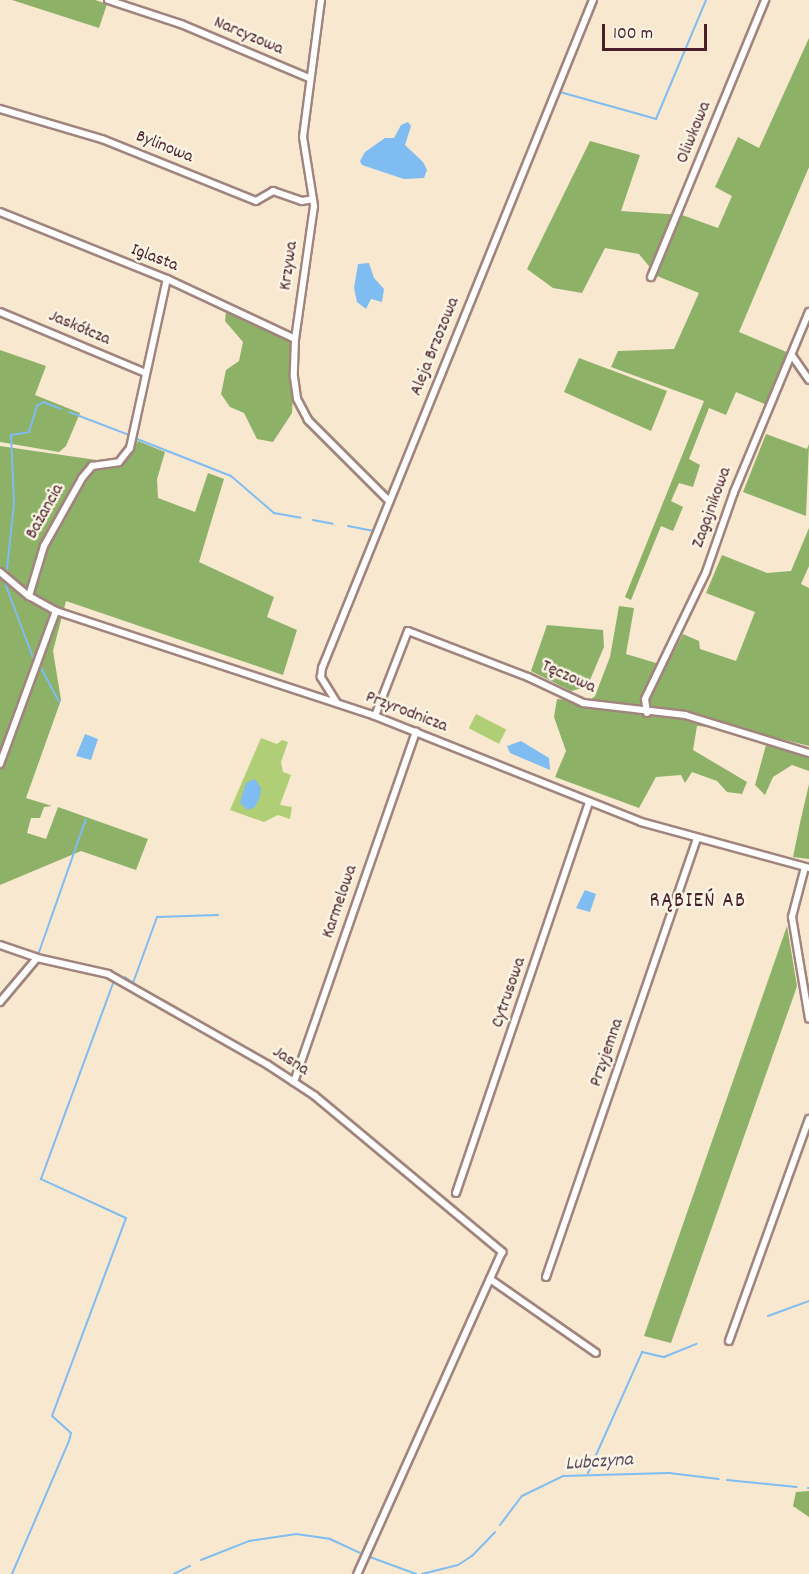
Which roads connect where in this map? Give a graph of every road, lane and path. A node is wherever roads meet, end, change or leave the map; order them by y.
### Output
1 (108, 0) edge
2 (321, 0) edge
3 (593, 0) edge
4 (765, 0) edge
5 (309, 78) junction
6 (0, 109) edge
7 (313, 199) junction
8 (0, 212) edge
9 (651, 278) dead end
10 (167, 279) junction
11 (0, 312) edge
12 (809, 312) edge
13 (295, 339) junction
14 (793, 357) junction
15 (146, 373) junction
16 (809, 380) edge
17 (389, 501) junction
18 (0, 572) edge
19 (29, 596) junction
20 (56, 610) junction
21 (337, 703) junction
22 (647, 713) junction
23 (375, 716) junction
24 (416, 732) junction
25 (809, 753) edge
26 (0, 764) edge
27 (589, 803) junction
28 (698, 839) junction
29 (807, 868) edge
30 (0, 945) edge
31 (37, 958) junction
32 (0, 1002) edge
33 (809, 1019) edge
34 (294, 1082) junction
35 (809, 1119) edge
36 (456, 1193) dead end
37 (546, 1277) dead end
38 (490, 1279) junction
39 (729, 1341) dead end
40 (596, 1353) dead end
41 (357, 1574) edge

1 - 5 street, Narcyzowa
2 - 5 street, Krzywa
3 - 17 street, Aleja Brzozowa
4 - 9 street, Oliwkowa
5 - 7 street, Krzywa
6 - 7 street, Bylinowa
7 - 13 street, Krzywa
8 - 10 street, Iglasta
10 - 13 street, Iglasta
10 - 15 street
11 - 15 street, Jaskółcza
12 - 14 street, Zagajnikowa
13 - 17 street, Krzywa
14 - 16 street
14 - 22 street, Zagajnikowa
15 - 19 street, Bażancia
17 - 21 street, Aleja Brzozowa
18 - 19 street, Przyrodnicza
19 - 20 street, Przyrodnicza
20 - 21 street, Przyrodnicza
20 - 26 street
21 - 23 street, Przyrodnicza
22 - 23 street, Tęczowa
22 - 25 street, Tęczowa
23 - 24 street, Przyrodnicza
24 - 27 street, Przyrodnicza
24 - 34 street, Karmelowa
27 - 28 street, Przyrodnicza
27 - 36 street, Cytrusowa
28 - 29 street, Przyrodnicza
28 - 37 street, Przyjemna
29 - 33 street
30 - 31 street, Jasna
31 - 32 street
31 - 34 street, Jasna
34 - 38 street, Jasna
35 - 39 street
38 - 40 street
38 - 41 street, Jasna

